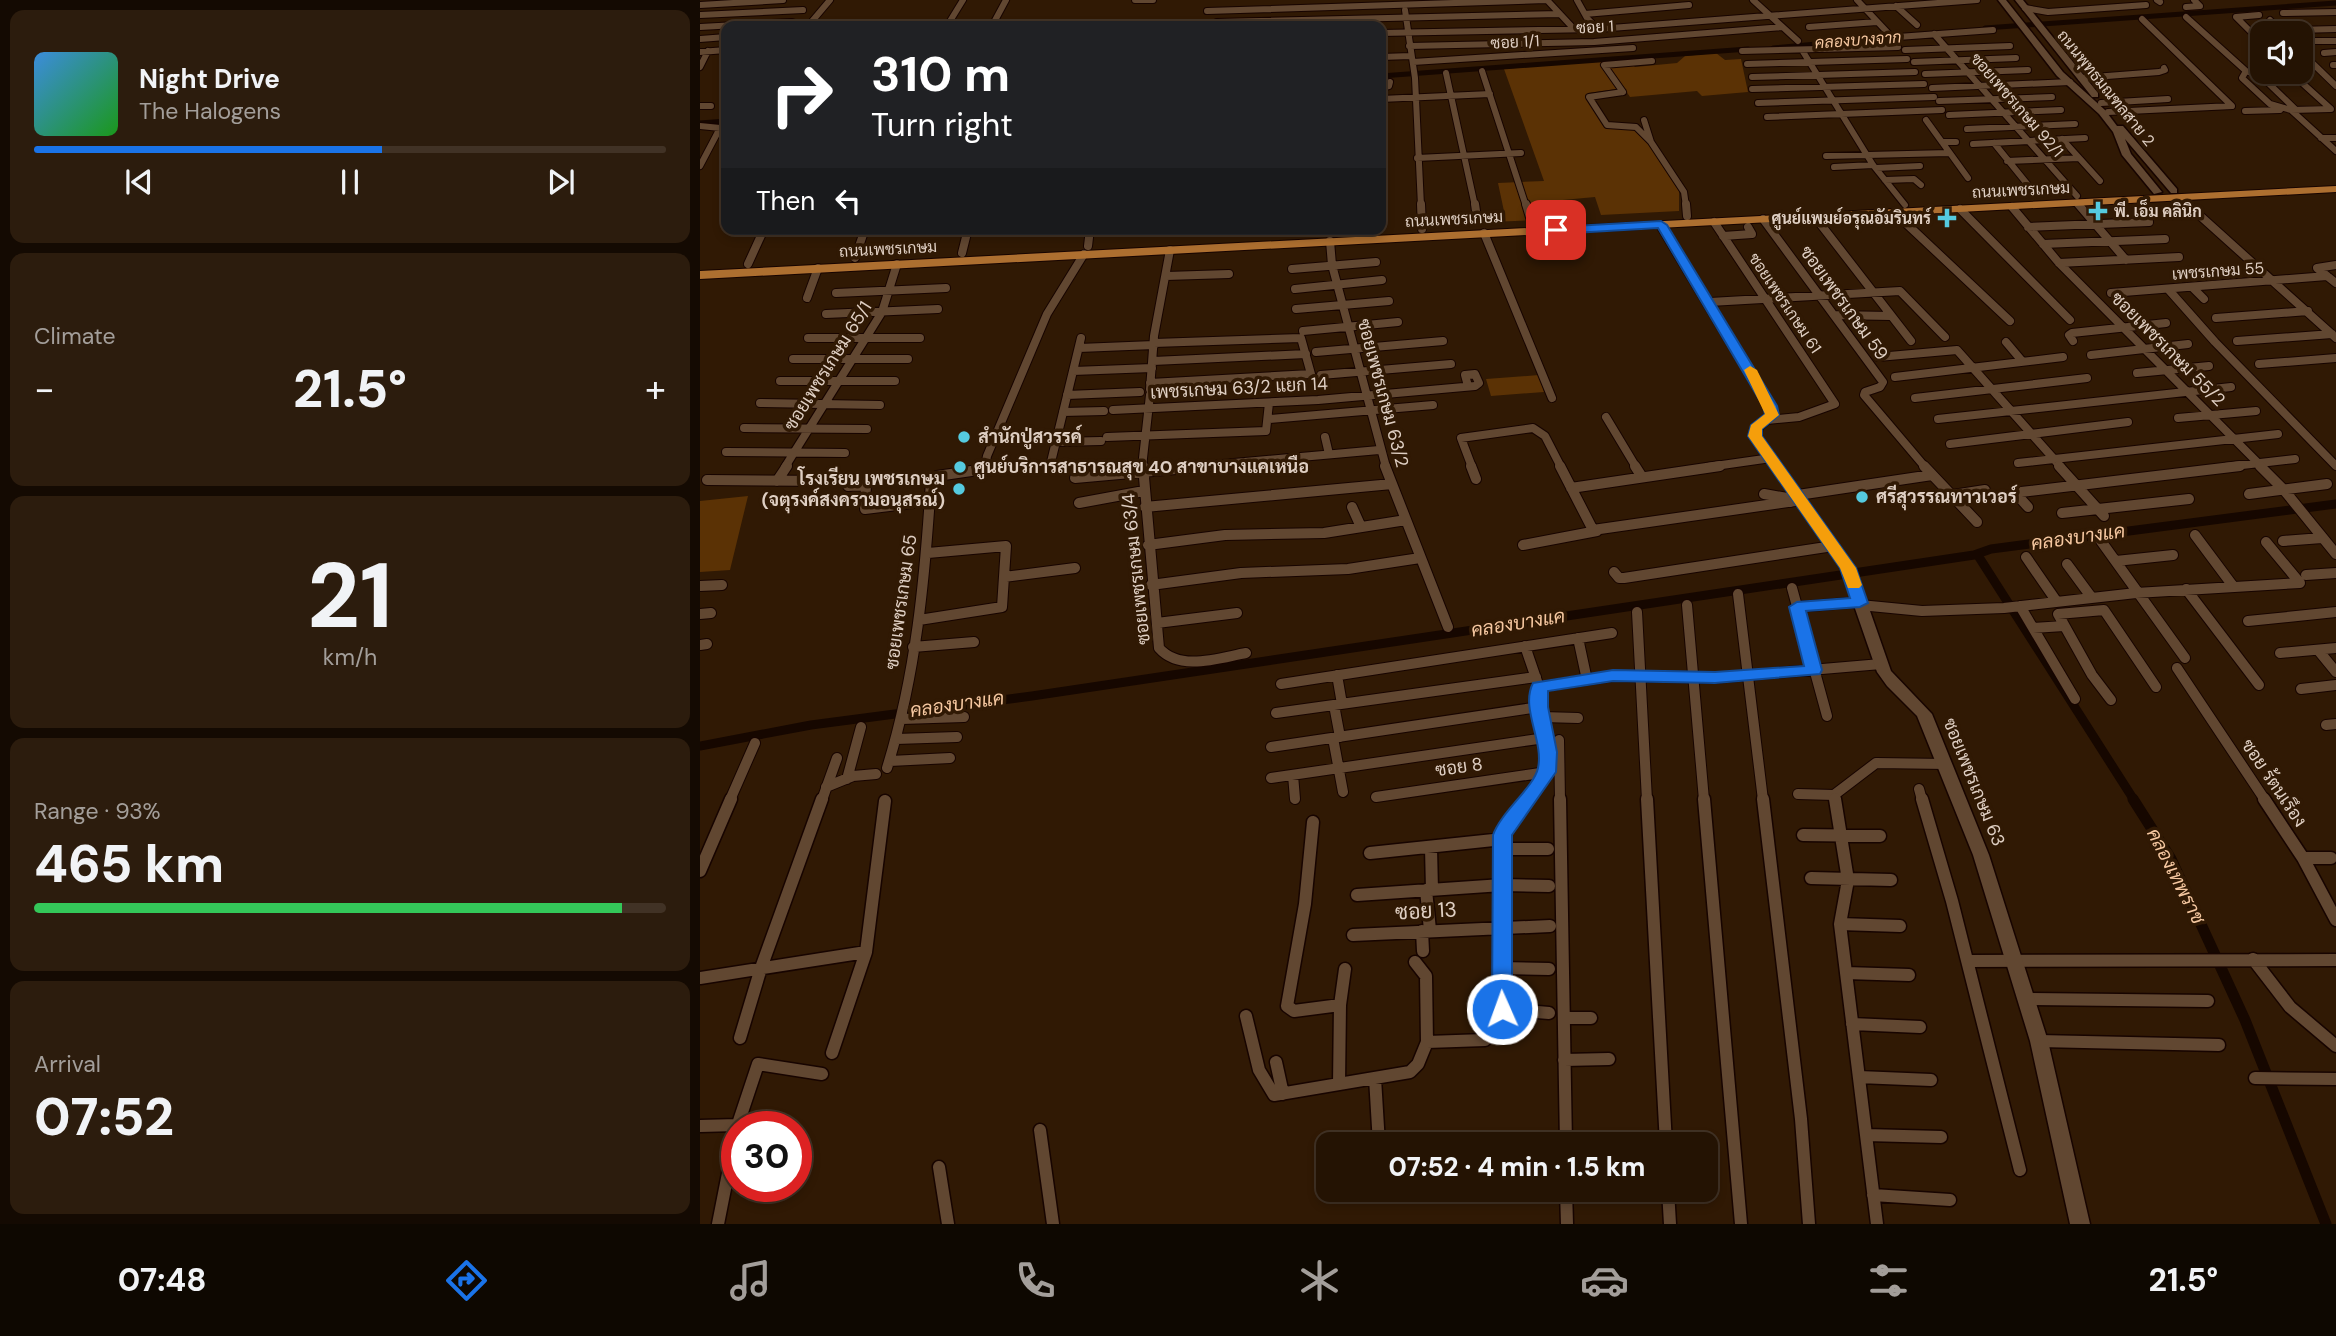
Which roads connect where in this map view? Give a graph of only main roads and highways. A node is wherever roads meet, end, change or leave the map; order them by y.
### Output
1 (2002, 0) edge
2 (2019, 0) edge
3 (2081, 79) junction
4 (2068, 81) junction
5 (2336, 182) edge
6 (2336, 190) edge
7 (2177, 194) junction
8 (2160, 195) junction
9 (2077, 200) junction
10 (1994, 204) junction
11 (1661, 225) junction
12 (1417, 232) junction
13 (1386, 234) edge
14 (1362, 235) edge
15 (1086, 250) junction
16 (873, 261) junction
17 (837, 263) junction
18 (700, 267) edge
19 (700, 275) edge
20 (2080, 1224) edge

1 - 4 main road, ถนนพุทธมณฑลสาย 2
2 - 3 main road, ถนนพุทธมณฑลสาย 2
3 - 4 main road
3 - 7 main road, ถนนพุทธมณฑลสาย 2
4 - 8 main road, ถนนพุทธมณฑลสาย 2
5 - 7 main road, ถนนเพชรเกษม
6 - 7 main road, ถนนเพชรเกษม
7 - 8 main road, ถนนเพชรเกษม
8 - 9 main road, ถนนเพชรเกษม
9 - 10 main road, ถนนเพชรเกษม
9 - 10 main road, ถนนเพชรเกษม
10 - 11 main road, ถนนเพชรเกษม
10 - 12 main road, ถนนเพชรเกษม
11 - 12 main road, ถนนเพชรเกษม
11 - 20 main road, ซอยเพชรเกษม 63
12 - 13 main road, ถนนเพชรเกษม
12 - 15 main road, ถนนเพชรเกษม
14 - 15 main road, ถนนเพชรเกษม
15 - 16 main road, ถนนเพชรเกษม
15 - 16 main road, ถนนเพชรเกษม
16 - 17 main road, ถนนเพชรเกษม
16 - 17 main road, ถนนเพชรเกษม
17 - 18 main road, ถนนเพชรเกษม
17 - 19 main road, ถนนเพชรเกษม

